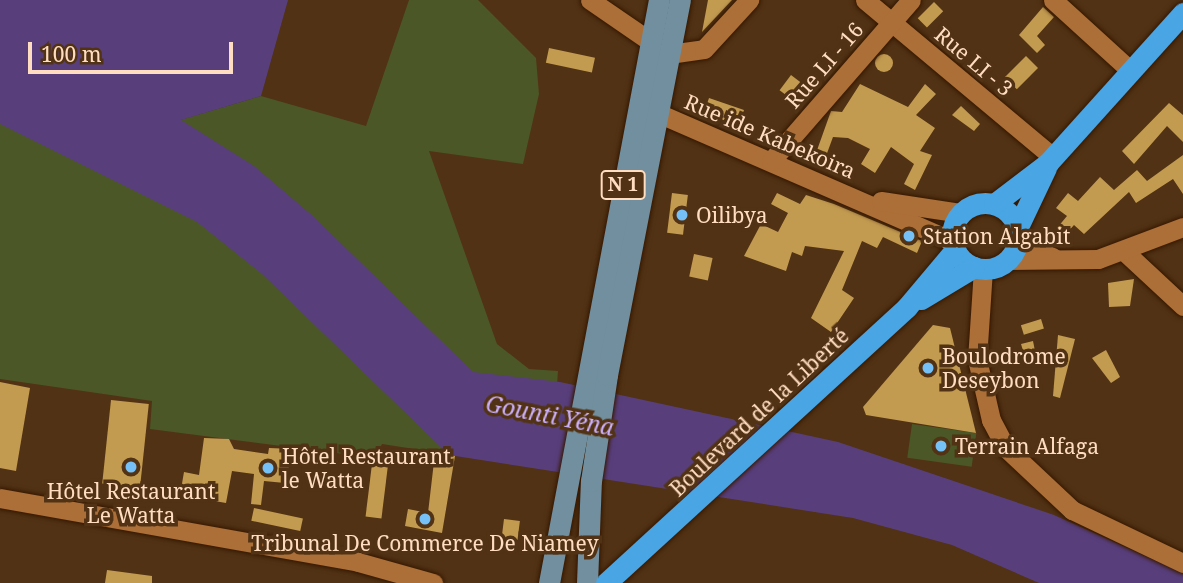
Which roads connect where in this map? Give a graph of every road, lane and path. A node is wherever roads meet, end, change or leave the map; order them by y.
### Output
1 (590, 0) edge
2 (659, 0) edge
3 (680, 0) edge
4 (749, 0) edge
5 (865, 0) edge
6 (912, 0) edge
7 (1053, 0) edge
8 (1183, 13) edge
9 (891, 23) junction
10 (651, 42) junction
11 (669, 54) junction
12 (1131, 71) junction
13 (660, 114) junction
14 (1051, 160) junction
15 (771, 161) junction
16 (863, 199) junction
17 (994, 204) junction
18 (960, 213) junction
19 (1183, 227) edge
20 (1014, 244) junction
21 (953, 246) junction
22 (1126, 253) junction
23 (979, 268) junction
24 (1183, 306) edge
25 (907, 307) junction
26 (597, 372) junction
27 (0, 498) edge
28 (644, 553) junction
29 (1183, 562) edge
30 (433, 583) edge
31 (549, 583) edge
32 (587, 583) edge
33 (606, 583) edge
34 (624, 583) edge

1 - 10 street
2 - 10 main road, N 1
3 - 11 main road
4 - 11 street
5 - 9 street, Rue LI - 3
6 - 9 street, Rue LI - 16
7 - 12 street
8 - 12 highway
9 - 14 street, Rue LI - 3
9 - 15 street, Rue LI - 16
10 - 26 main road, N 1
11 - 13 main road
12 - 14 highway
13 - 15 street, Rue ide Kabekoira
13 - 26 main road, N 1
14 - 17 highway
14 - 20 highway
15 - 16 street, Rue ide Kabekoira
16 - 18 street
16 - 21 street
17 - 18 highway
17 - 20 highway
18 - 21 highway
19 - 22 street
20 - 22 street
20 - 23 highway
21 - 23 highway
21 - 25 highway, Boulevard de la Liberté
22 - 24 street
23 - 25 highway, Boulevard de la Liberté
23 - 29 street
25 - 28 highway, Boulevard de la Liberté
26 - 31 main road
26 - 32 main road
27 - 30 street
28 - 33 highway, Boulevard de la Liberté
28 - 34 highway, Boulevard de la Liberté

